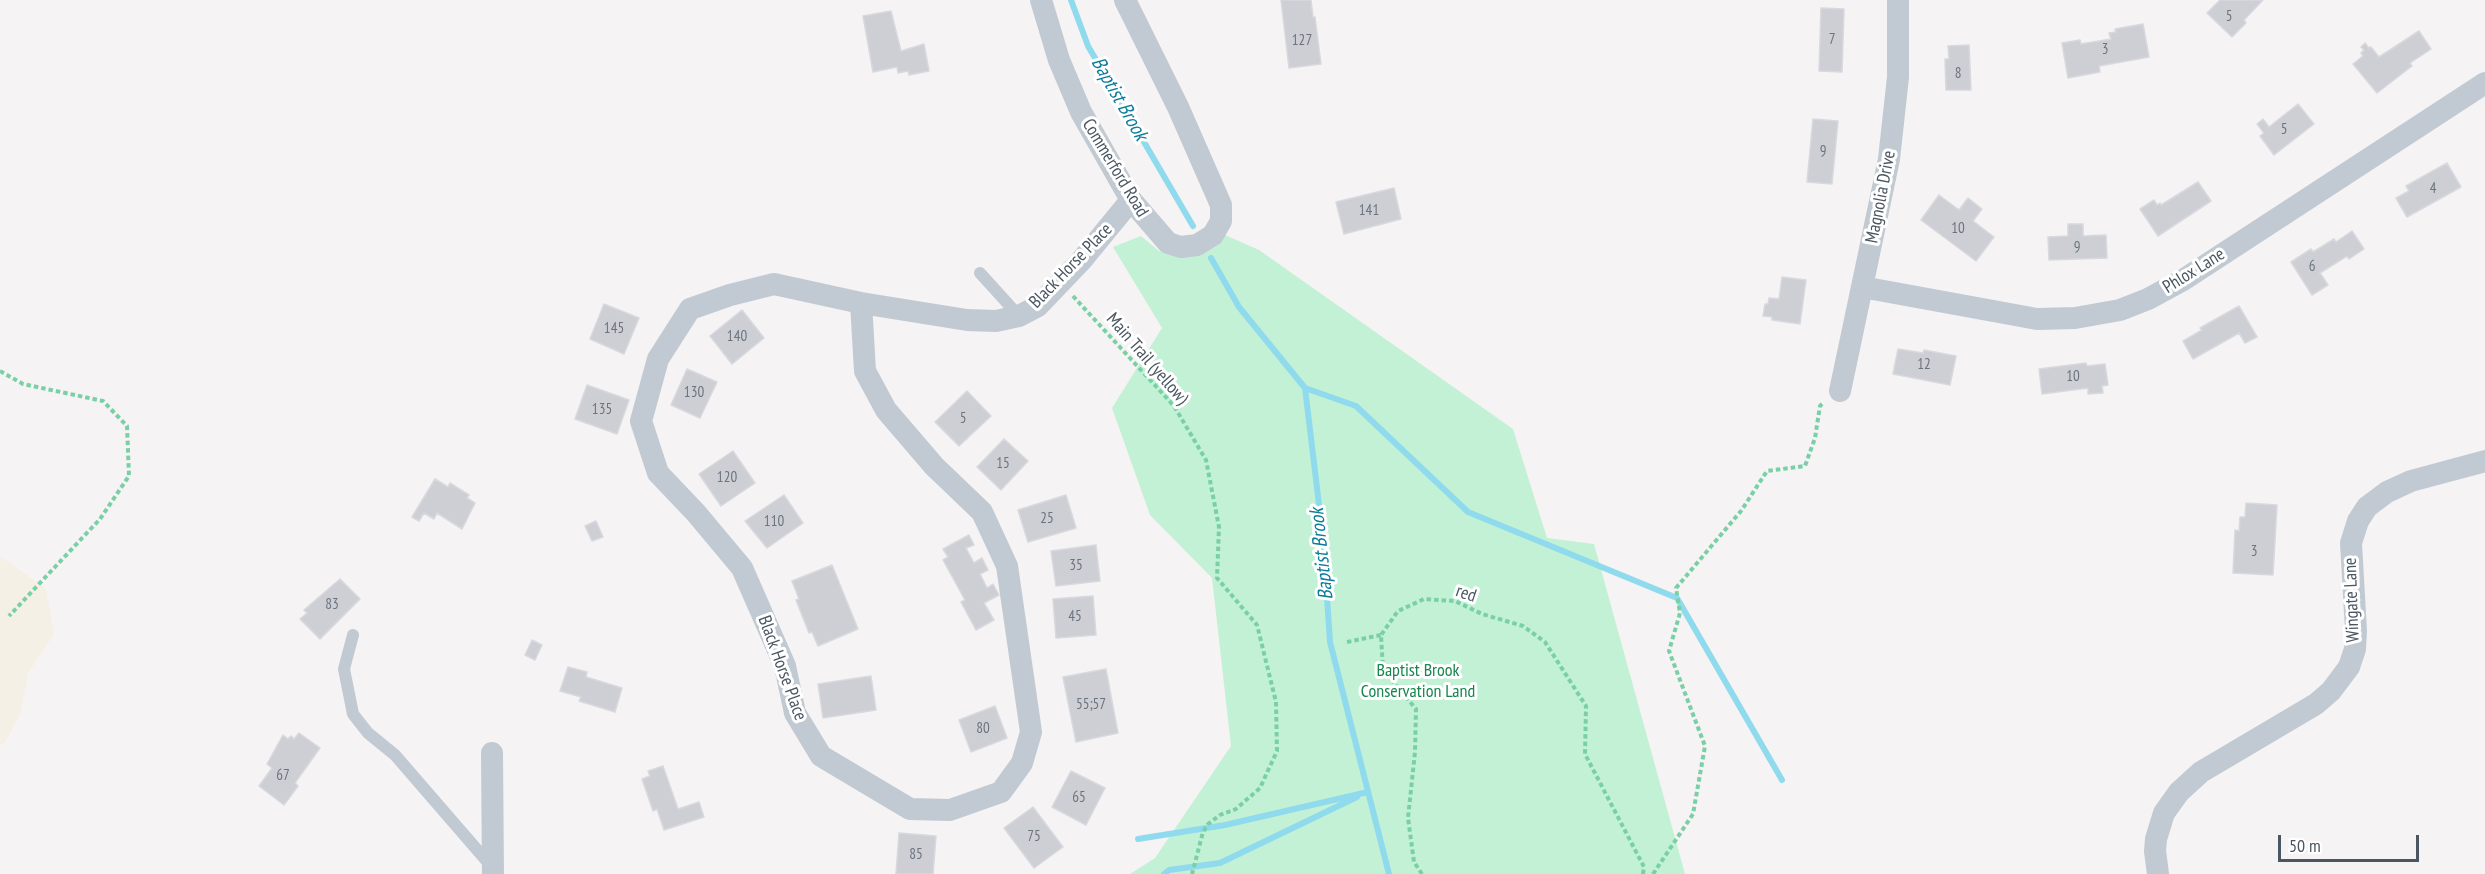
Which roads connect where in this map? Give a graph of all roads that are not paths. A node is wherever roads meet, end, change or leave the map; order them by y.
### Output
1 (1041, 0) edge
2 (1125, 0) edge
3 (1898, 0) edge
4 (2485, 83) edge
5 (1131, 200) junction
6 (980, 273) dead end
7 (1862, 287) junction
8 (861, 303) junction
9 (1019, 316) junction
10 (1840, 391) road end
11 (2485, 461) edge
12 (353, 635) dead end
13 (492, 753) dead end
14 (493, 871) edge
15 (2158, 874) edge

1 - 5 street, Commerford Road
2 - 5 street, Commerford Road
3 - 7 street, Magnolia Drive
4 - 7 street, Phlox Lane
5 - 9 street, Black Horse Place
6 - 9 lane
7 - 10 street, Magnolia Drive
8 - 8 street, Black Horse Place
8 - 9 street, Black Horse Place
11 - 15 street, Wingate Lane
12 - 14 lane
13 - 14 street

